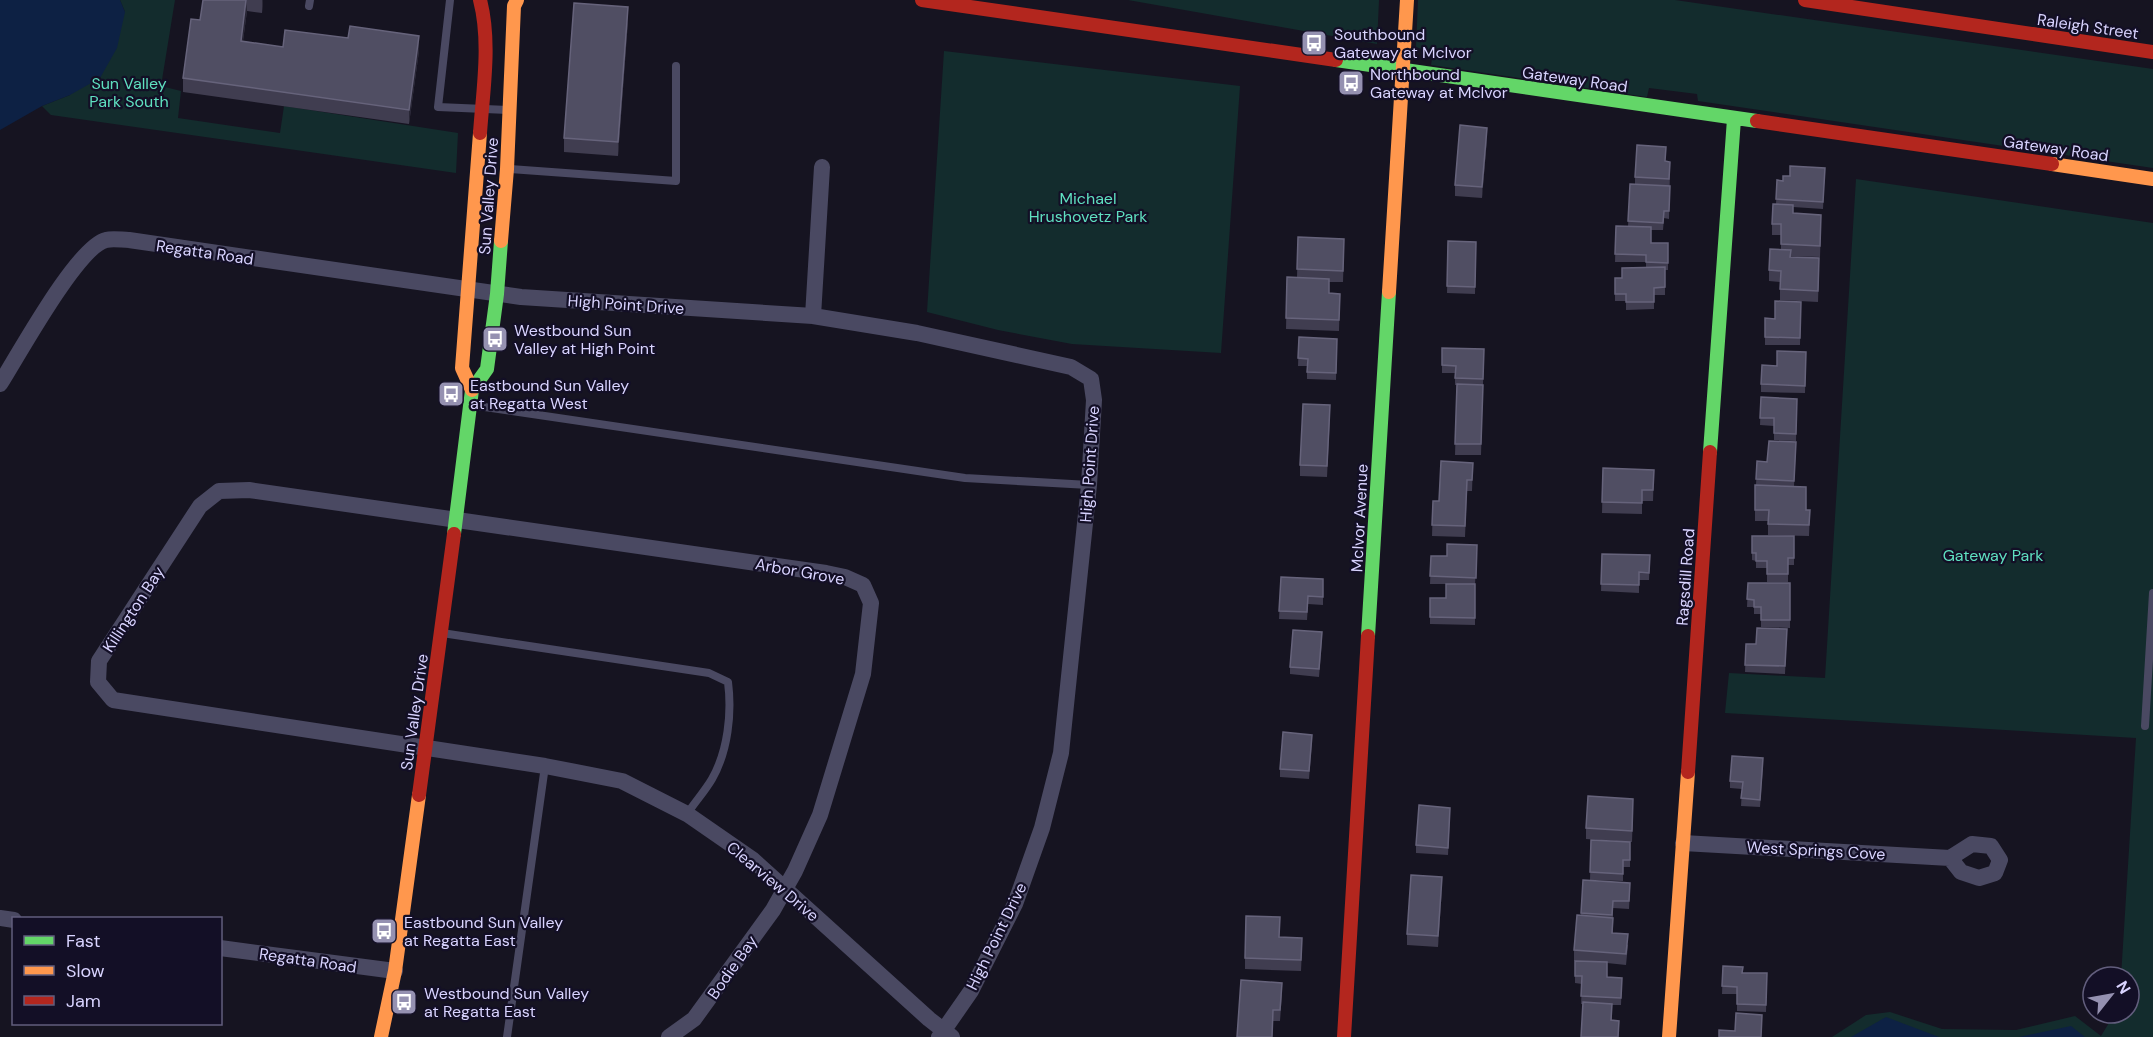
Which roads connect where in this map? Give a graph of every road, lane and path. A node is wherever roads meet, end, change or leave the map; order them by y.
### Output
1 (450, 0) edge
2 (480, 0) edge
3 (517, 0) edge
4 (922, 0) edge
5 (1407, 0) edge
6 (1805, 0) edge
7 (2153, 52) edge
8 (676, 66) dead end
9 (1403, 70) junction
10 (482, 109) junction
11 (510, 110) junction
12 (1734, 118) junction
13 (822, 167) dead end
14 (507, 169) junction
15 (2153, 179) edge
16 (483, 292) junction
17 (813, 316) junction
18 (0, 384) edge
19 (472, 390) junction
20 (470, 405) junction
21 (1089, 485) junction
22 (456, 519) junction
23 (2153, 593) edge
24 (442, 633) junction
25 (2145, 726) dead end
26 (425, 748) junction
27 (545, 766) junction
28 (687, 814) junction
29 (1683, 843) junction
30 (1950, 858) dead end
31 (785, 888) junction
32 (222, 948) edge
33 (395, 971) junction
34 (945, 1035) edge
35 (381, 1037) edge
36 (507, 1037) edge
37 (669, 1037) edge
38 (1344, 1037) edge
39 (1669, 1037) edge

1 - 10 lane
2 - 10 street, Sun Valley Drive
3 - 11 street, Sun Valley Drive
4 - 9 street, Gateway Road
5 - 9 street, McIvor Avenue
6 - 7 street, Raleigh Street
8 - 14 lane
9 - 12 street, Gateway Road
9 - 38 street, McIvor Avenue
10 - 11 lane
10 - 16 street, Sun Valley Drive
11 - 14 street, Sun Valley Drive
12 - 15 street, Gateway Road
12 - 29 street, Ragsdill Road
13 - 17 street
14 - 16 street, Sun Valley Drive
16 - 17 street, High Point Drive
16 - 18 street, Regatta Road
16 - 19 street, Sun Valley Drive
16 - 19 street, Sun Valley Drive
17 - 21 street, High Point Drive
19 - 20 street, Sun Valley Drive
20 - 21 lane
20 - 22 street, Sun Valley Drive
21 - 34 street, High Point Drive
22 - 24 street, Sun Valley Drive
22 - 26 street, Killington Bay
22 - 31 street, Arbor Grove
23 - 25 lane
24 - 26 street, Sun Valley Drive
24 - 28 lane
26 - 27 street, Clearview Drive
26 - 33 street, Sun Valley Drive
27 - 28 street, Clearview Drive
27 - 36 lane
28 - 31 street, Clearview Drive
29 - 30 street, West Springs Cove
29 - 39 street, Ragsdill Road
31 - 34 street, Clearview Drive
31 - 37 street, Bodie Bay
32 - 33 street, Regatta Road
33 - 35 street, Sun Valley Drive

